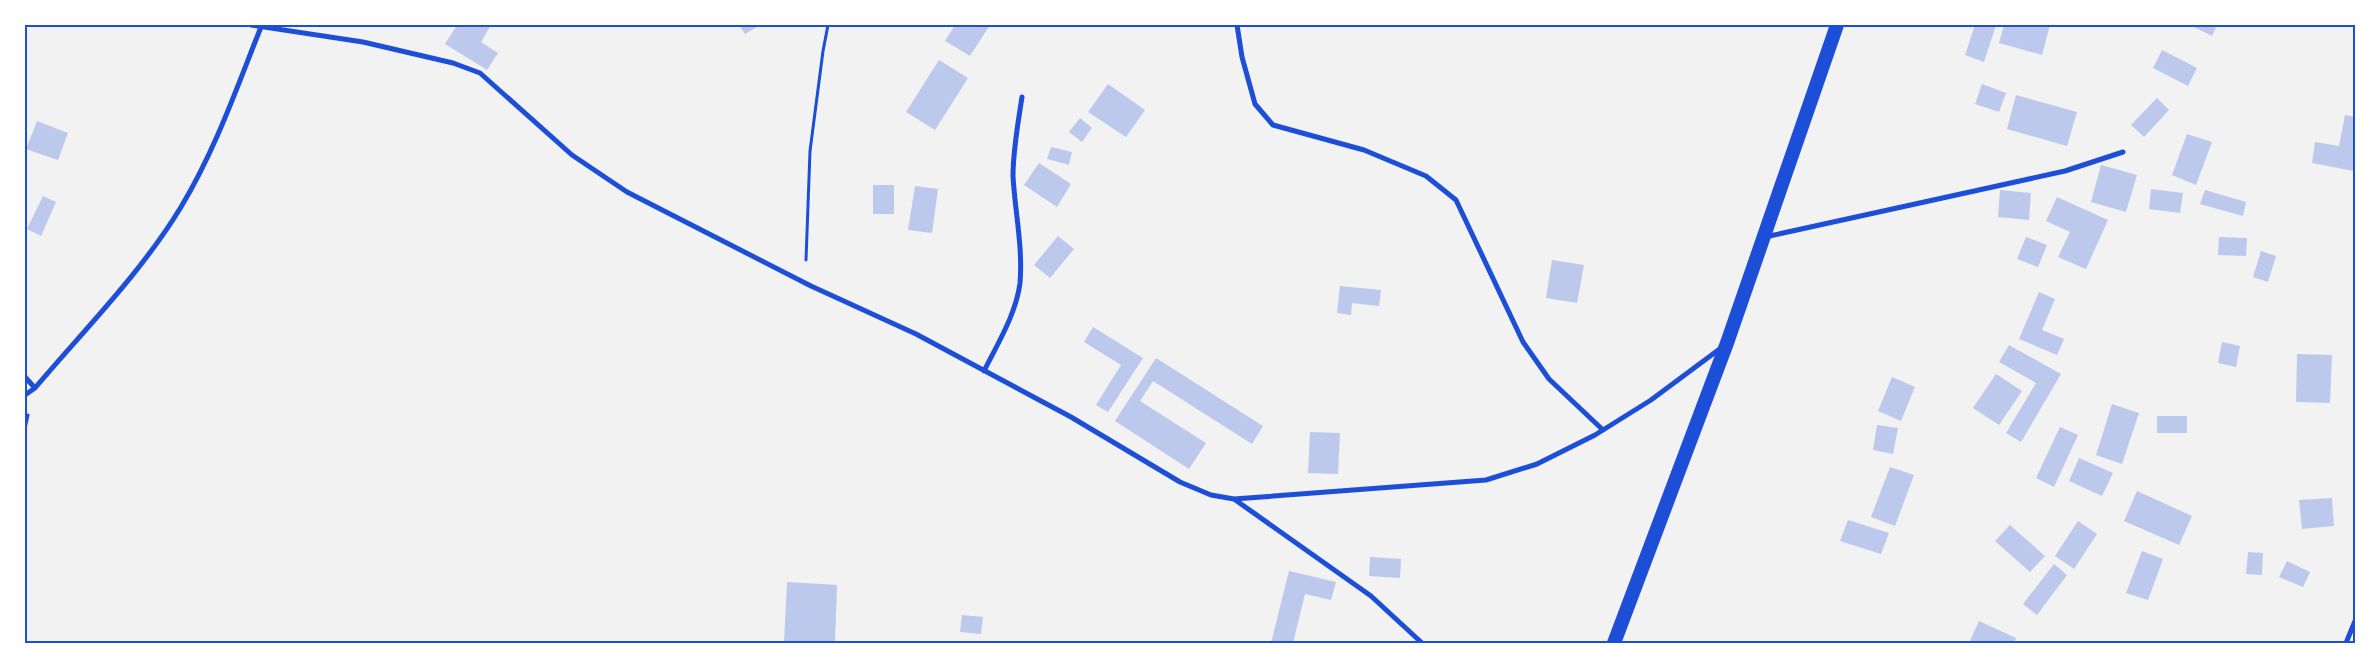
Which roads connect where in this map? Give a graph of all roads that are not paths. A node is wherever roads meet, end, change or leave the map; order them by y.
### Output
1 (251, 25) edge
2 (1238, 25) edge
3 (1837, 25) edge
4 (262, 26) junction
5 (1022, 97) dead end
6 (2123, 152) dead end
7 (1764, 237) junction
8 (1727, 343) junction
9 (984, 370) junction
10 (25, 377) edge
11 (35, 388) junction
12 (25, 395) edge
13 (1603, 430) junction
14 (1234, 499) junction
15 (2355, 621) edge
16 (1422, 643) edge
17 (1614, 643) edge
18 (2346, 643) edge

1 - 4 street
2 - 13 street
3 - 7 highway
4 - 9 street
4 - 11 street
5 - 9 street
6 - 7 street
7 - 8 highway
8 - 13 street
8 - 17 highway
9 - 14 street
10 - 11 street
11 - 12 street
13 - 14 street
14 - 16 street
15 - 18 street

